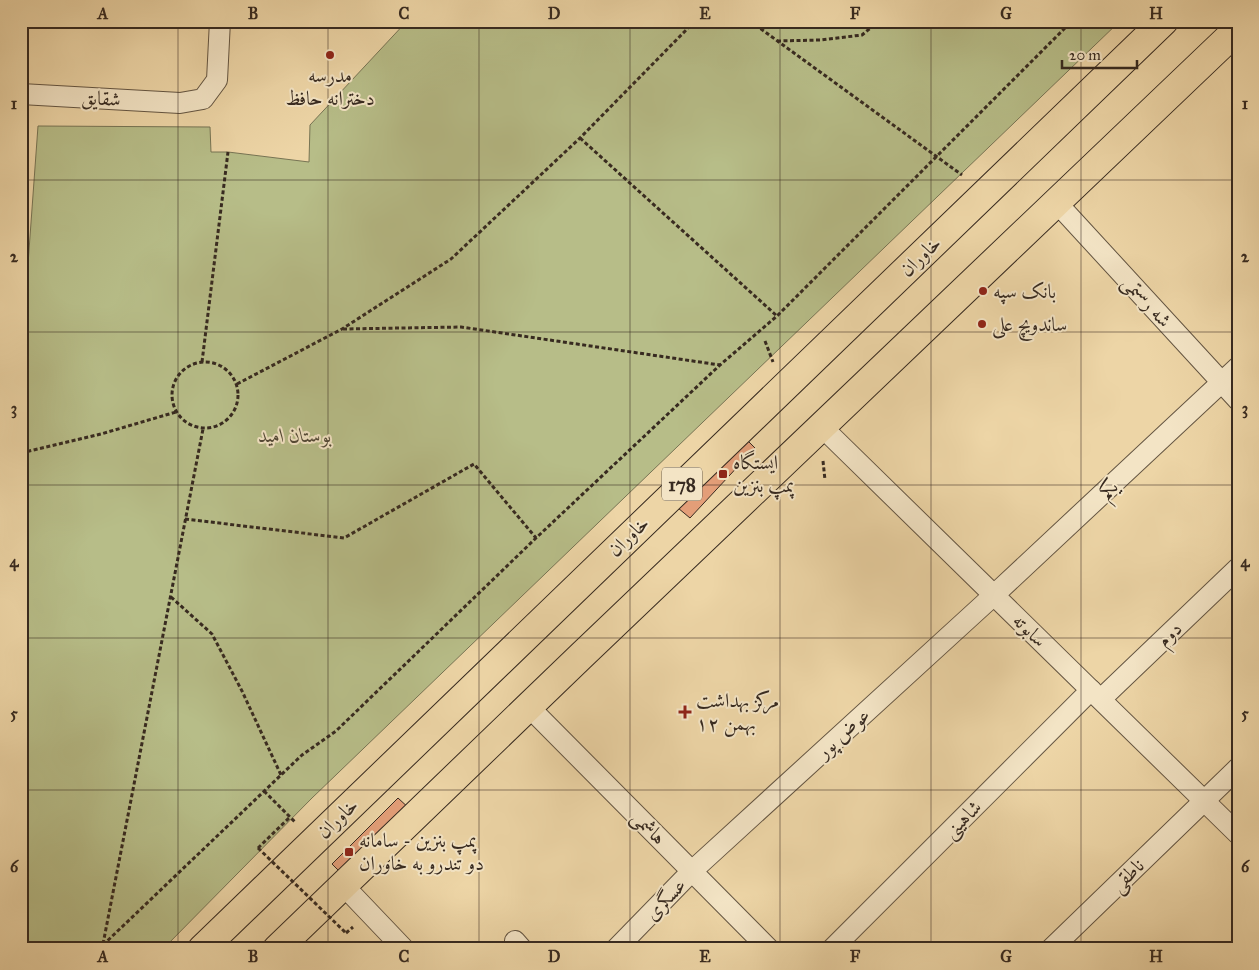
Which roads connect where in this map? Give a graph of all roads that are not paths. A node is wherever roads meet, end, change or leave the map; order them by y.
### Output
1 (220, 21) edge
2 (1164, 21) edge
3 (1238, 29) edge
4 (21, 94) edge
5 (1056, 202) junction
6 (1238, 367) edge
7 (1222, 382) junction
8 (1238, 400) edge
9 (821, 426) junction
10 (1238, 568) edge
11 (994, 595) junction
12 (1096, 695) junction
13 (528, 706) junction
14 (1238, 768) edge
15 (1204, 800) junction
16 (1238, 834) edge
17 (692, 870) junction
18 (343, 885) junction
19 (202, 949) edge
20 (277, 949) edge
21 (404, 949) edge
22 (616, 949) edge
23 (769, 949) edge
24 (832, 949) edge
25 (1051, 949) edge

1 - 4 street, شقایق
2 - 19 main road, خاوران / 178
3 - 5 main road, 178
5 - 7 street, شه رستمی
5 - 9 main road, 178
6 - 7 street, یکم
7 - 8 street, شه رستمی
7 - 11 street, یکم
9 - 11 street, سابوته
9 - 13 main road, 178
10 - 12 street, دوم
11 - 12 street, سابوته
11 - 17 street, عوض پور
12 - 15 street, سابوته
12 - 24 street, شاهینی
13 - 17 street, هاشمی
13 - 18 main road, 178
14 - 15 street, ناطقی
15 - 16 street, سابوته
15 - 25 street, ناطقی
17 - 22 street, عسگری
17 - 23 street, هاشمی
18 - 20 main road, 178
18 - 21 street

